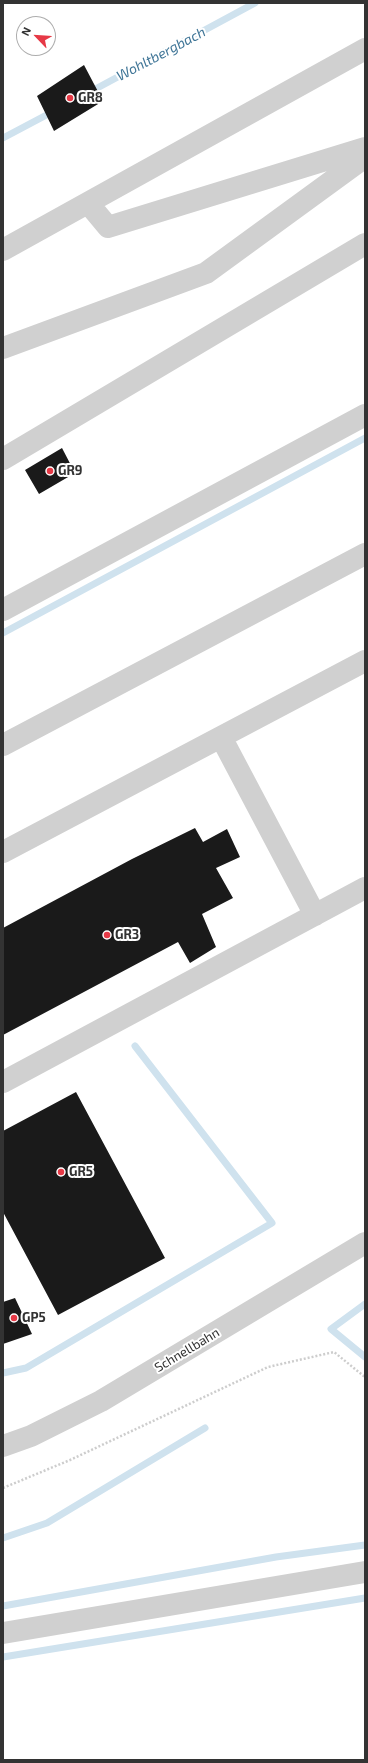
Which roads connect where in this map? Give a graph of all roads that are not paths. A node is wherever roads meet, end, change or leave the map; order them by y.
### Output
1 (365, 49) edge
2 (365, 148) edge
3 (365, 157) edge
4 (88, 203) junction
5 (365, 244) edge
6 (3, 250) edge
7 (3, 348) edge
8 (365, 415) edge
9 (3, 459) edge
10 (365, 554) edge
11 (3, 610) edge
12 (365, 661) edge
13 (221, 737) junction
14 (3, 745) edge
15 (3, 852) edge
16 (365, 888) edge
17 (315, 915) junction
18 (3, 1082) edge
19 (365, 1243) edge
20 (3, 1446) edge
21 (365, 1572) edge
22 (3, 1634) edge

1 - 4 street
2 - 4 street
3 - 7 street
4 - 6 street
5 - 9 street
8 - 11 street
10 - 14 street
12 - 13 street
13 - 15 street
13 - 17 street
16 - 17 street
17 - 18 street
19 - 20 street, Schnellbahn
21 - 22 street

